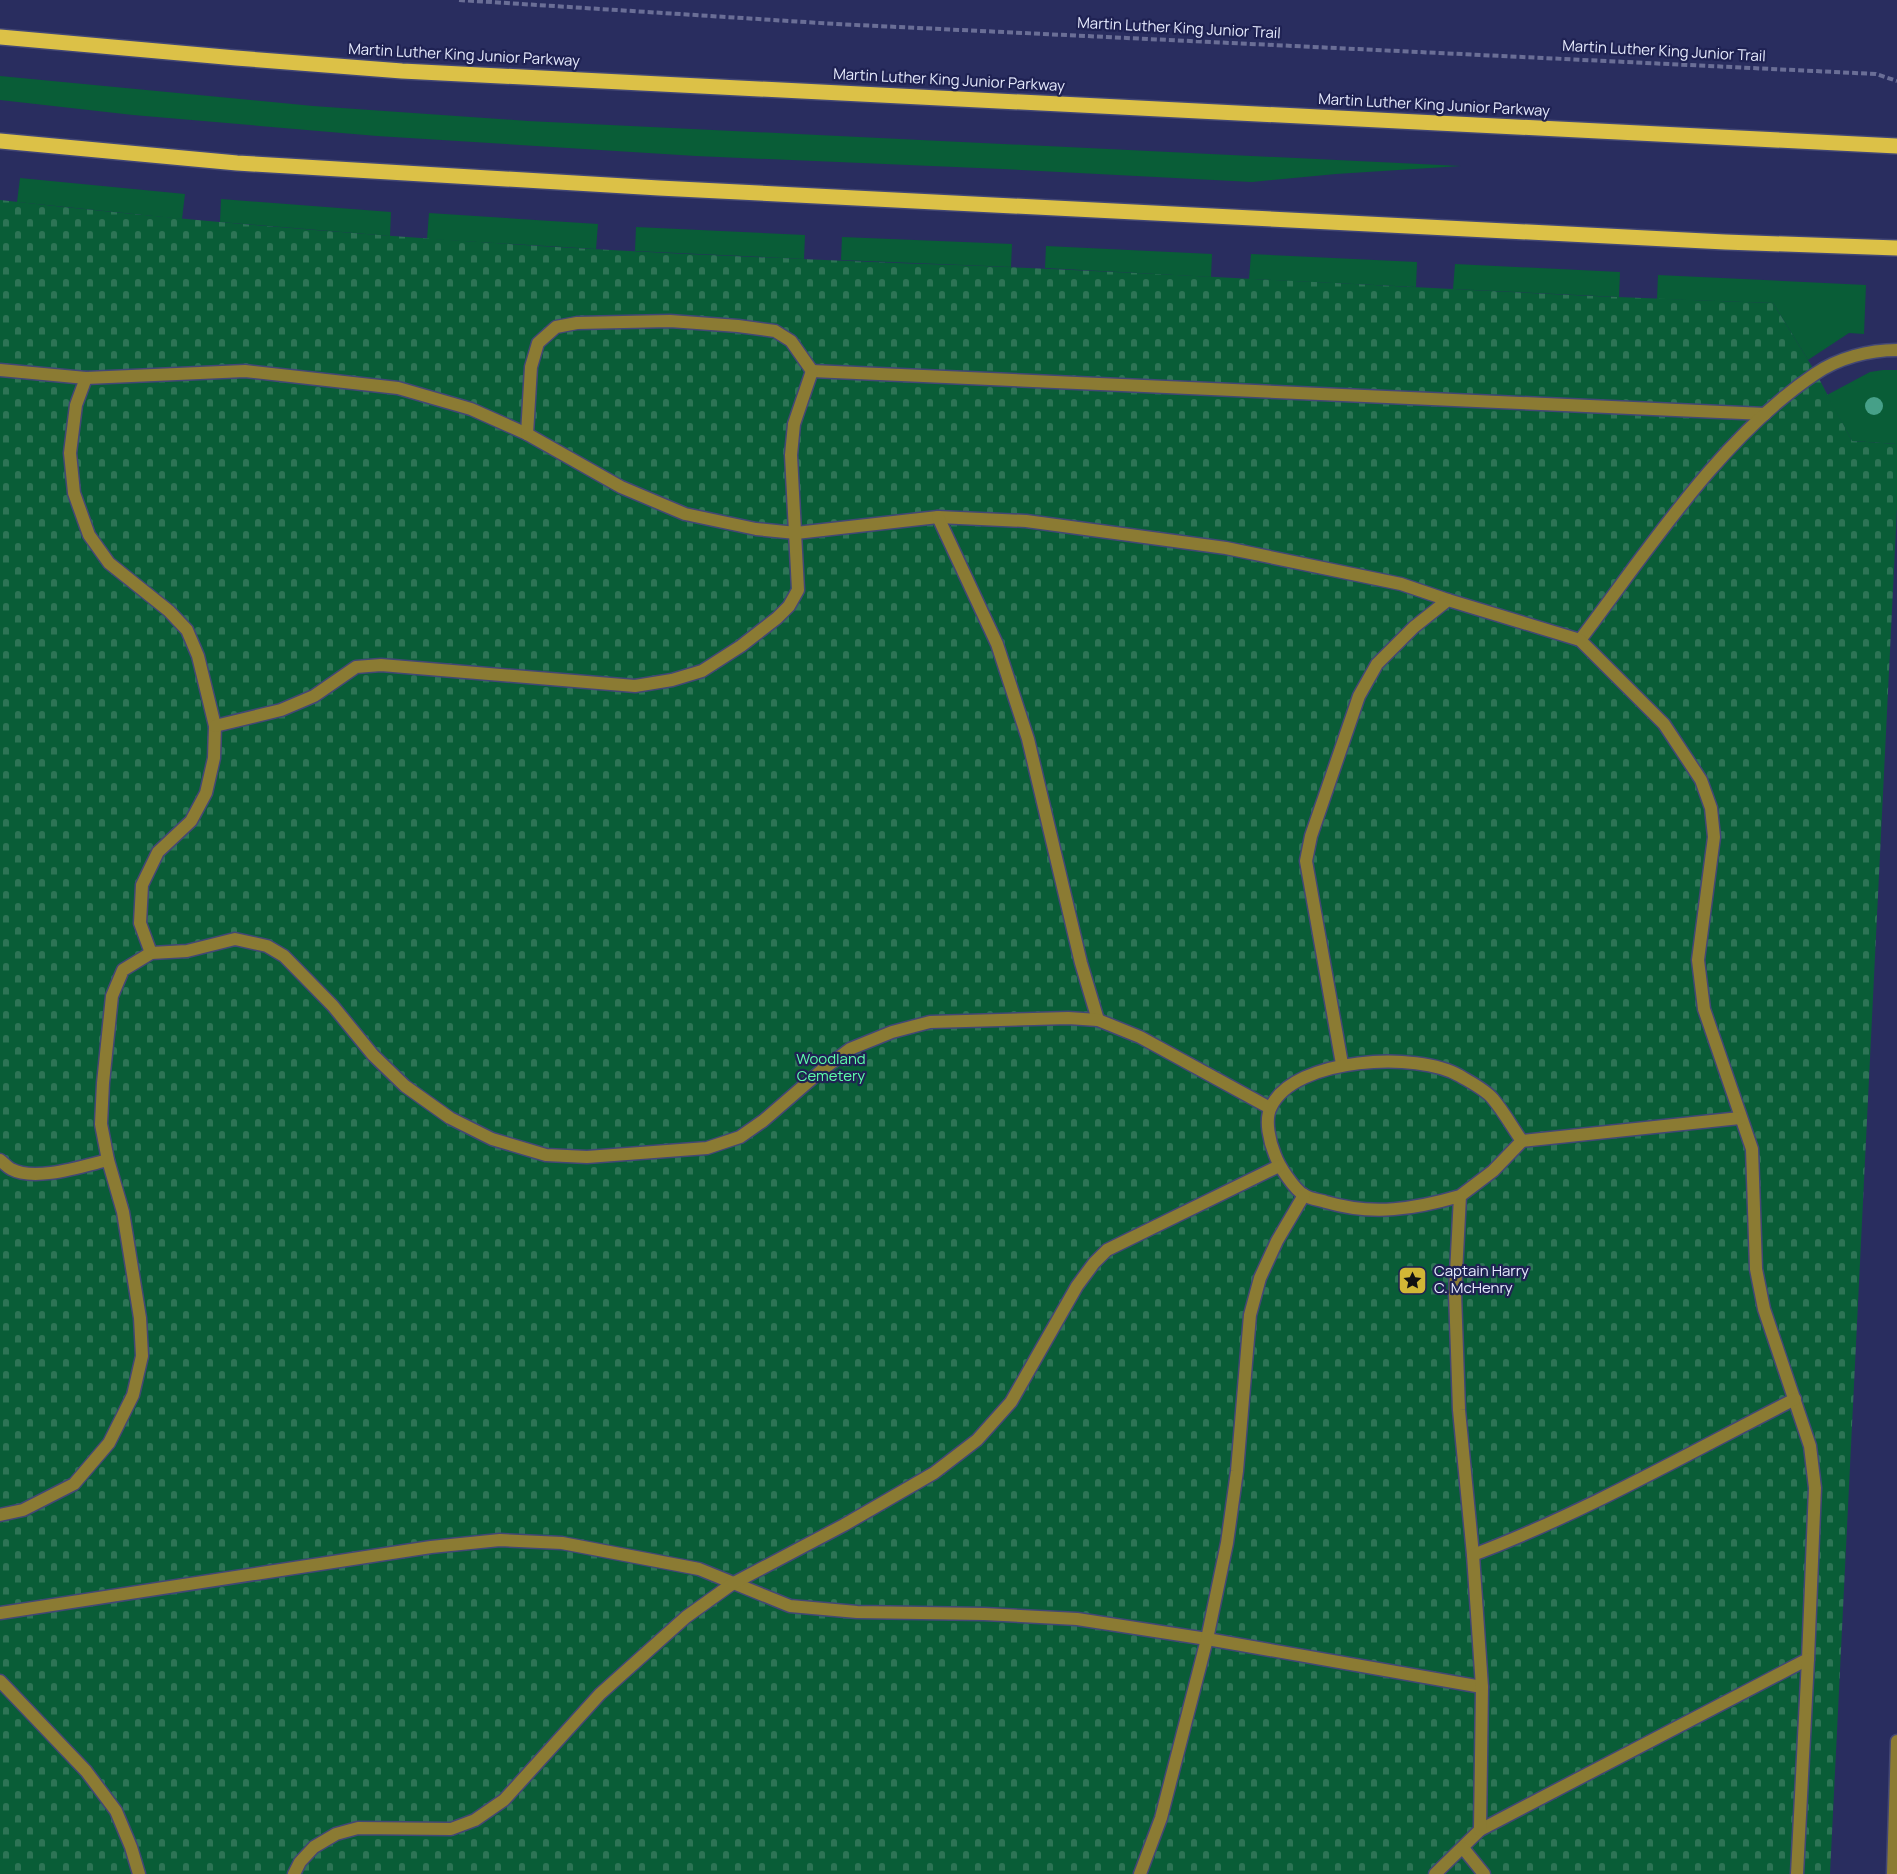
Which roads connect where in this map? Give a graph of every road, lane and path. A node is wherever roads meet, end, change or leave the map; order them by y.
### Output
1 (459, 0) edge
2 (0, 37) edge
3 (1897, 81) edge
4 (0, 141) edge
5 (1897, 146) edge
6 (1897, 248) edge
7 (1897, 350) edge
8 (0, 370) edge
9 (812, 371) junction
10 (86, 378) junction
11 (1765, 414) junction
12 (527, 434) junction
13 (938, 517) junction
14 (796, 534) junction
15 (1448, 600) junction
16 (1580, 640) junction
17 (215, 726) junction
18 (152, 952) junction
19 (1098, 1020) junction
20 (1342, 1064) junction
21 (1270, 1108) junction
22 (1740, 1118) junction
23 (1521, 1141) junction
24 (0, 1160) edge
25 (108, 1160) junction
26 (1279, 1166) junction
27 (1304, 1195) junction
28 (1460, 1196) junction
29 (1795, 1399) junction
30 (0, 1515) edge
31 (1473, 1555) junction
32 (732, 1584) junction
33 (0, 1613) edge
34 (1206, 1639) junction
35 (1808, 1659) junction
36 (0, 1681) edge
37 (1482, 1687) junction
38 (1897, 1741) edge
39 (1480, 1830) junction
40 (1463, 1848) junction
41 (139, 1874) edge
42 (294, 1874) edge
43 (1140, 1874) edge
44 (1435, 1874) edge
45 (1484, 1874) edge
46 (1797, 1874) edge
47 (1893, 1874) edge

1 - 3 path, Martin Luther King Junior Trail
2 - 5 main road, Martin Luther King Junior Parkway
4 - 6 main road
7 - 11 street
8 - 10 street
9 - 11 street
9 - 12 street
9 - 14 street
10 - 12 street
10 - 17 street
11 - 16 street
12 - 14 street
13 - 14 street
13 - 15 street
13 - 19 street
14 - 17 street
15 - 16 street
15 - 20 street
16 - 22 street
17 - 18 street
18 - 19 street
18 - 25 street
19 - 21 street
20 - 21 street
20 - 23 street
21 - 26 street
22 - 23 street
22 - 29 street
23 - 28 street
24 - 25 street
25 - 30 street
26 - 27 street
26 - 32 street
27 - 28 street
27 - 34 street
28 - 31 street
29 - 31 street
29 - 35 street
31 - 37 street
32 - 33 street
32 - 34 street
32 - 42 street
34 - 37 street
34 - 43 street
35 - 39 street
35 - 46 street
36 - 41 street
37 - 39 street
38 - 47 street
39 - 40 street
40 - 44 street
40 - 45 street

